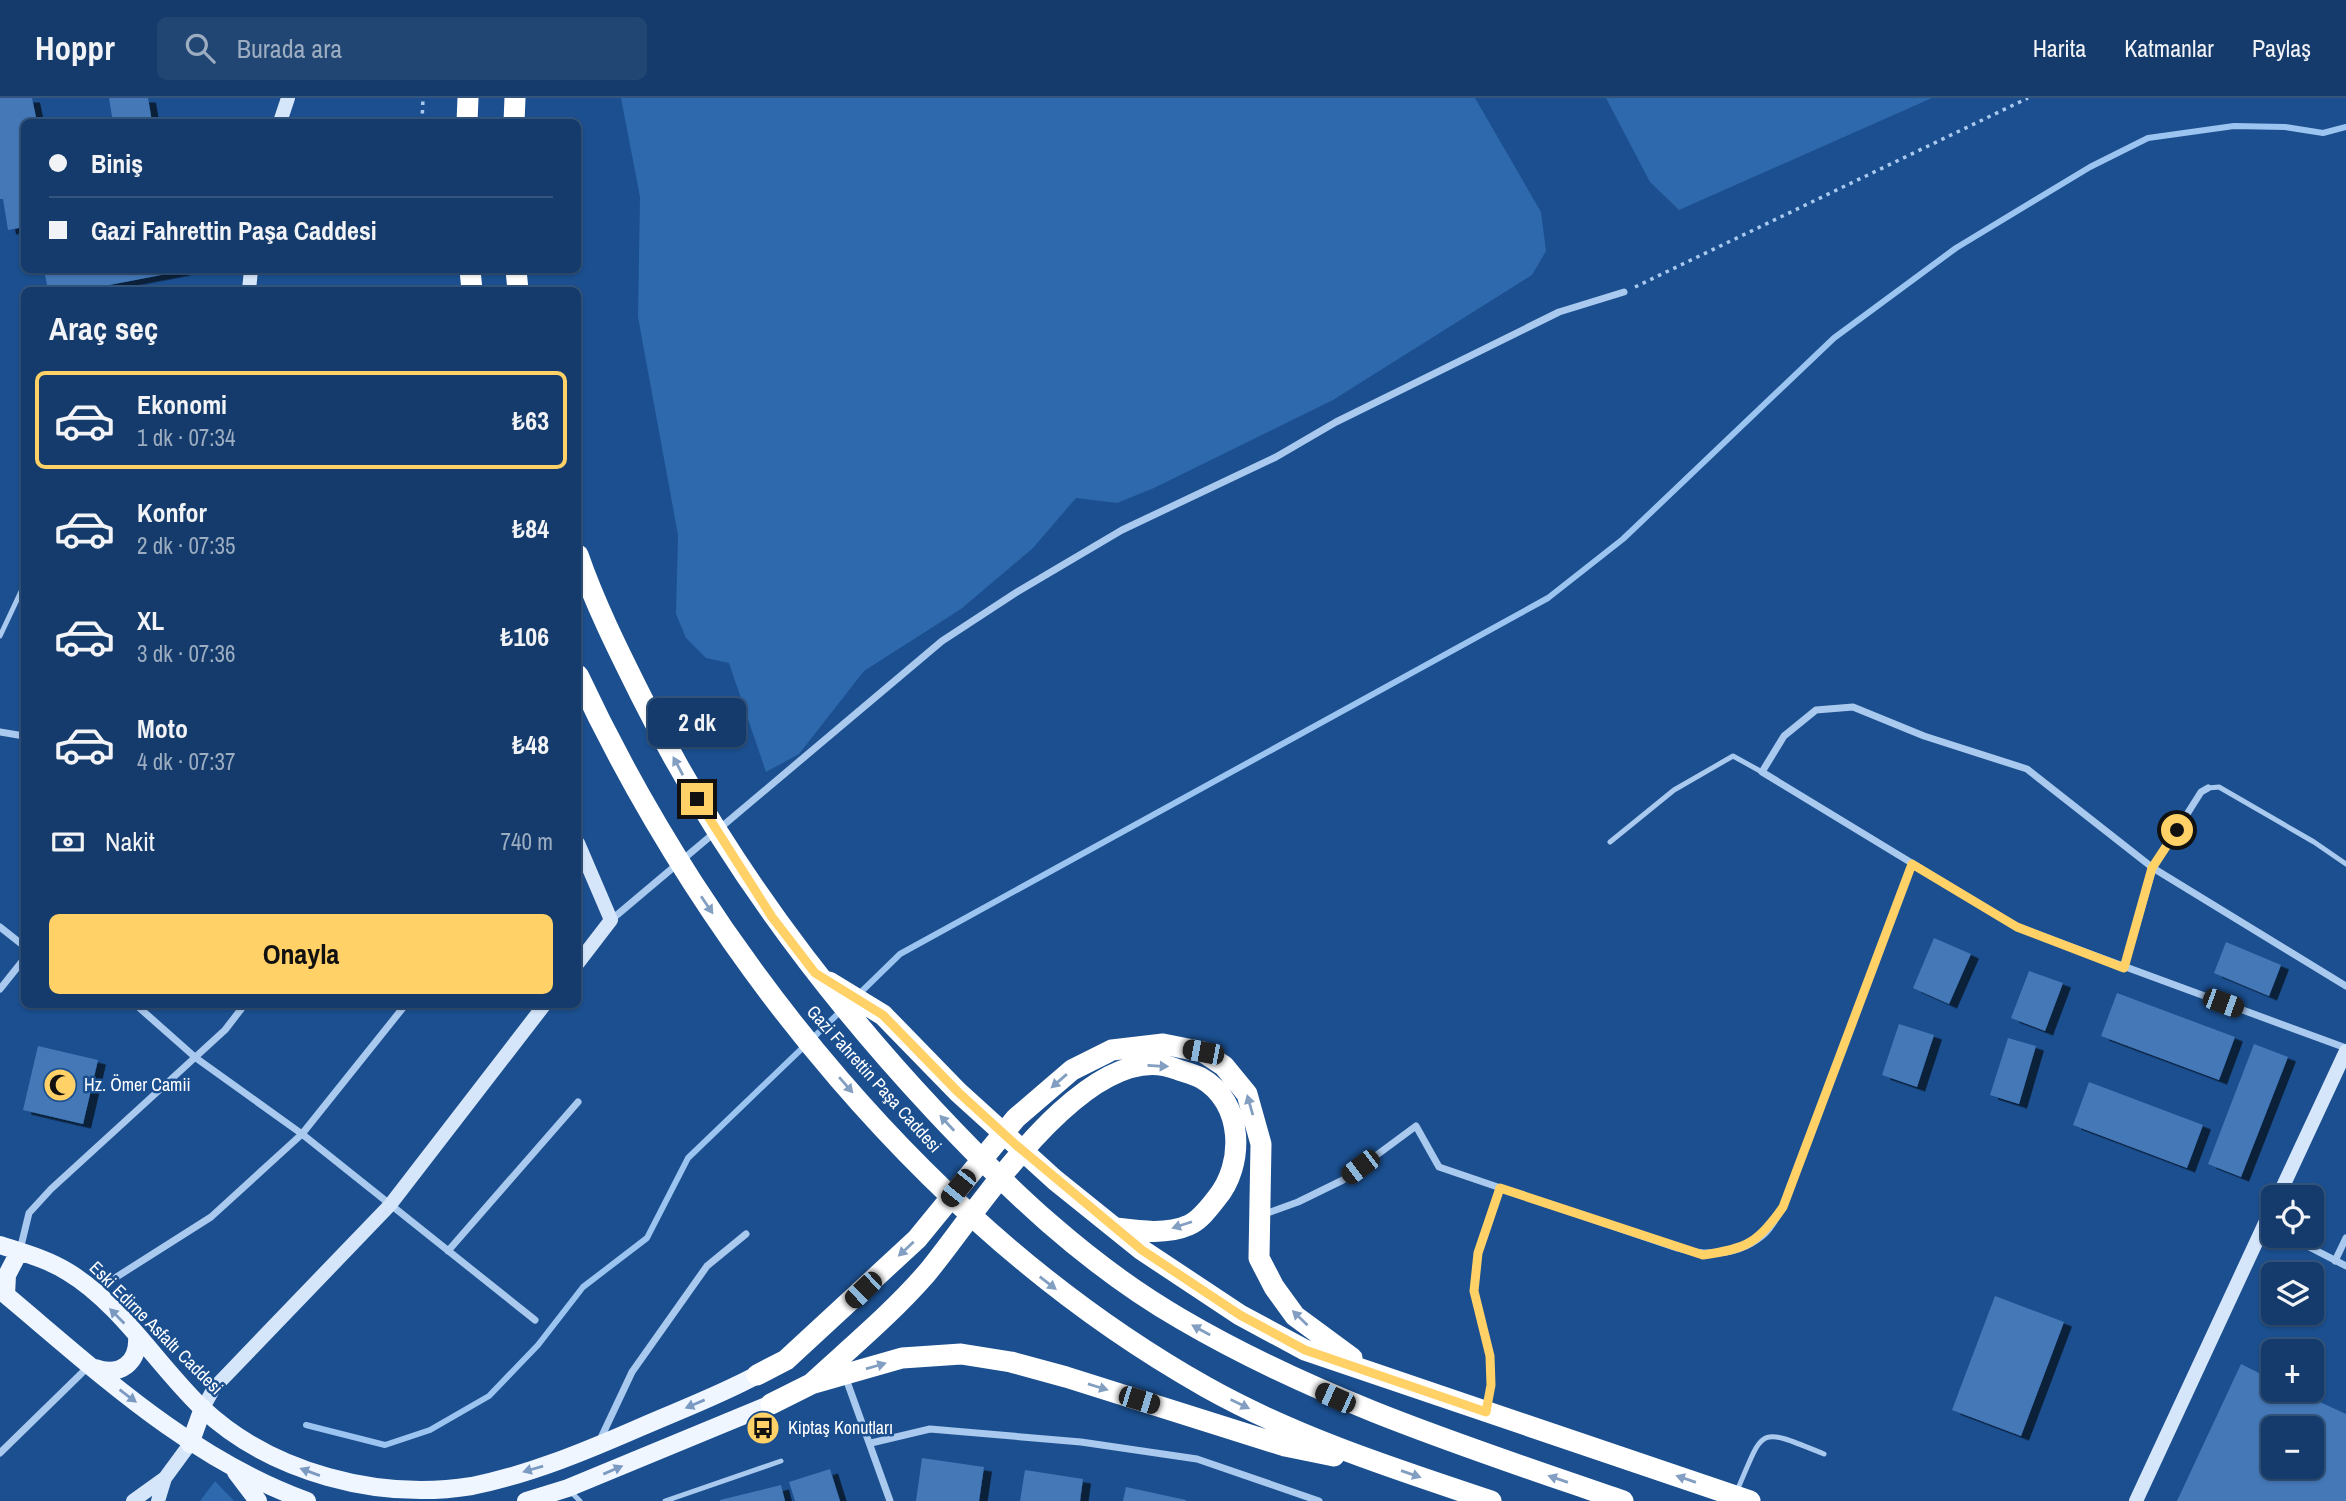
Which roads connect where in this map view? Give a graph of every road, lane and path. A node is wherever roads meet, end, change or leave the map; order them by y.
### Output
1 (288, 98) edge
2 (423, 98) edge
3 (515, 98) edge
4 (2028, 98) edge
5 (281, 119) edge
6 (422, 119) edge
7 (514, 119) edge
8 (1624, 292) joint
9 (581, 562) edge
10 (21, 591) edge
11 (0, 636) edge
12 (581, 681) edge
13 (0, 732) edge
14 (21, 736) edge
15 (1762, 772) junction
16 (2208, 788) joint
17 (1609, 842) dead end
18 (581, 849) edge
19 (1912, 864) junction
20 (2346, 864) edge
21 (2152, 868) junction
22 (611, 920) junction
23 (0, 927) edge
24 (21, 944) edge
25 (581, 959) edge
26 (21, 963) edge
27 (2124, 968) junction
28 (815, 973) junction
29 (2346, 986) edge
30 (0, 989) edge
31 (140, 1008) edge
32 (242, 1008) edge
33 (404, 1008) edge
34 (542, 1008) edge
35 (2346, 1049) edge
36 (196, 1058) junction
37 (578, 1102) dead end
38 (302, 1134) junction
39 (2284, 1185) edge
40 (1500, 1188) junction
41 (390, 1205) junction
42 (1258, 1216) junction
43 (1114, 1228) junction
44 (747, 1234) dead end
45 (2346, 1237) edge
46 (2261, 1243) edge
47 (0, 1245) edge
48 (2311, 1248) edge
49 (448, 1251) junction
50 (19, 1252) junction
51 (2335, 1261) junction
52 (2346, 1266) edge
53 (93, 1292) junction
54 (2, 1295) edge
55 (535, 1320) dead end
56 (137, 1336) junction
57 (89, 1366) junction
58 (1374, 1373) junction
59 (845, 1375) junction
60 (757, 1376) joint
61 (811, 1384) junction
62 (771, 1404) joint
63 (203, 1408) junction
64 (1486, 1412) junction
65 (871, 1443) junction
66 (190, 1444) junction
67 (597, 1446) junction
68 (0, 1453) edge
69 (1824, 1454) dead end
70 (1364, 1458) junction
71 (781, 1461) dead end
72 (234, 1469) junction
73 (165, 1478) junction
74 (1457, 1490) junction
75 (574, 1495) edge
76 (1743, 1498) edge
77 (134, 1501) edge
78 (158, 1501) edge
79 (258, 1501) edge
80 (307, 1501) edge
81 (526, 1501) edge
82 (665, 1501) edge
83 (890, 1501) edge
84 (1320, 1501) edge
85 (1478, 1501) edge
86 (1491, 1501) edge
87 (1623, 1501) edge
88 (2136, 1501) edge

1 - 5 street
2 - 6 path
3 - 7 highway
4 - 8 path
8 - 22 street
28 -> 9 highway, Gazi Fahrettin Paşa Caddesi
10 - 11 lane
12 -> 70 highway, Gazi Fahrettin Paşa Caddesi
13 - 14 street
15 - 17 lane
15 - 19 street
15 - 21 street
16 - 20 lane
16 - 21 street
18 - 22 street
19 - 27 street
19 - 40 street
21 - 27 street
21 - 29 street
22 - 25 street
23 - 24 street
26 - 30 street
27 - 35 street
28 - 43 highway
87 -> 28 highway, Gazi Fahrettin Paşa Caddesi
31 - 36 street
32 - 36 street
33 - 38 street
34 - 41 street
35 - 39 street
36 - 38 street
36 - 50 street
37 - 49 street
38 - 41 street
38 - 53 street
40 - 42 street
40 - 64 street
41 - 49 street
41 - 63 street
58 -> 42 highway
42 -> 60 highway
43 - 58 highway
61 -> 43 highway
44 - 67 street
45 - 51 street
46 - 88 street
47 - 50 main road, Eski Edirne Asfaltı Caddesi
48 - 51 street
49 - 55 street
50 - 53 main road, Eski Edirne Asfaltı Caddesi
50 - 54 main road
51 - 52 street
56 -> 53 main road, Eski Edirne Asfaltı Caddesi
54 - 57 main road
56 - 57 main road
56 - 63 main road, Eski Edirne Asfaltı Caddesi
57 -> 66 main road
57 - 68 street
58 - 64 highway
59 - 61 highway
59 - 65 street
59 -> 70 highway
60 -> 67 main road, Eski Edirne Asfaltı Caddesi
61 - 62 highway
75 -> 62 main road
63 - 66 main road
67 -> 63 main road, Eski Edirne Asfaltı Caddesi
76 -> 64 highway
65 - 83 street
65 - 84 street
66 - 72 main road
66 - 73 street
69 - 76 lane
70 -> 74 highway
71 - 82 lane
72 - 79 main road
72 - 80 main road
73 - 77 street
73 - 78 street
74 - 85 highway
74 - 86 highway
75 - 81 main road

